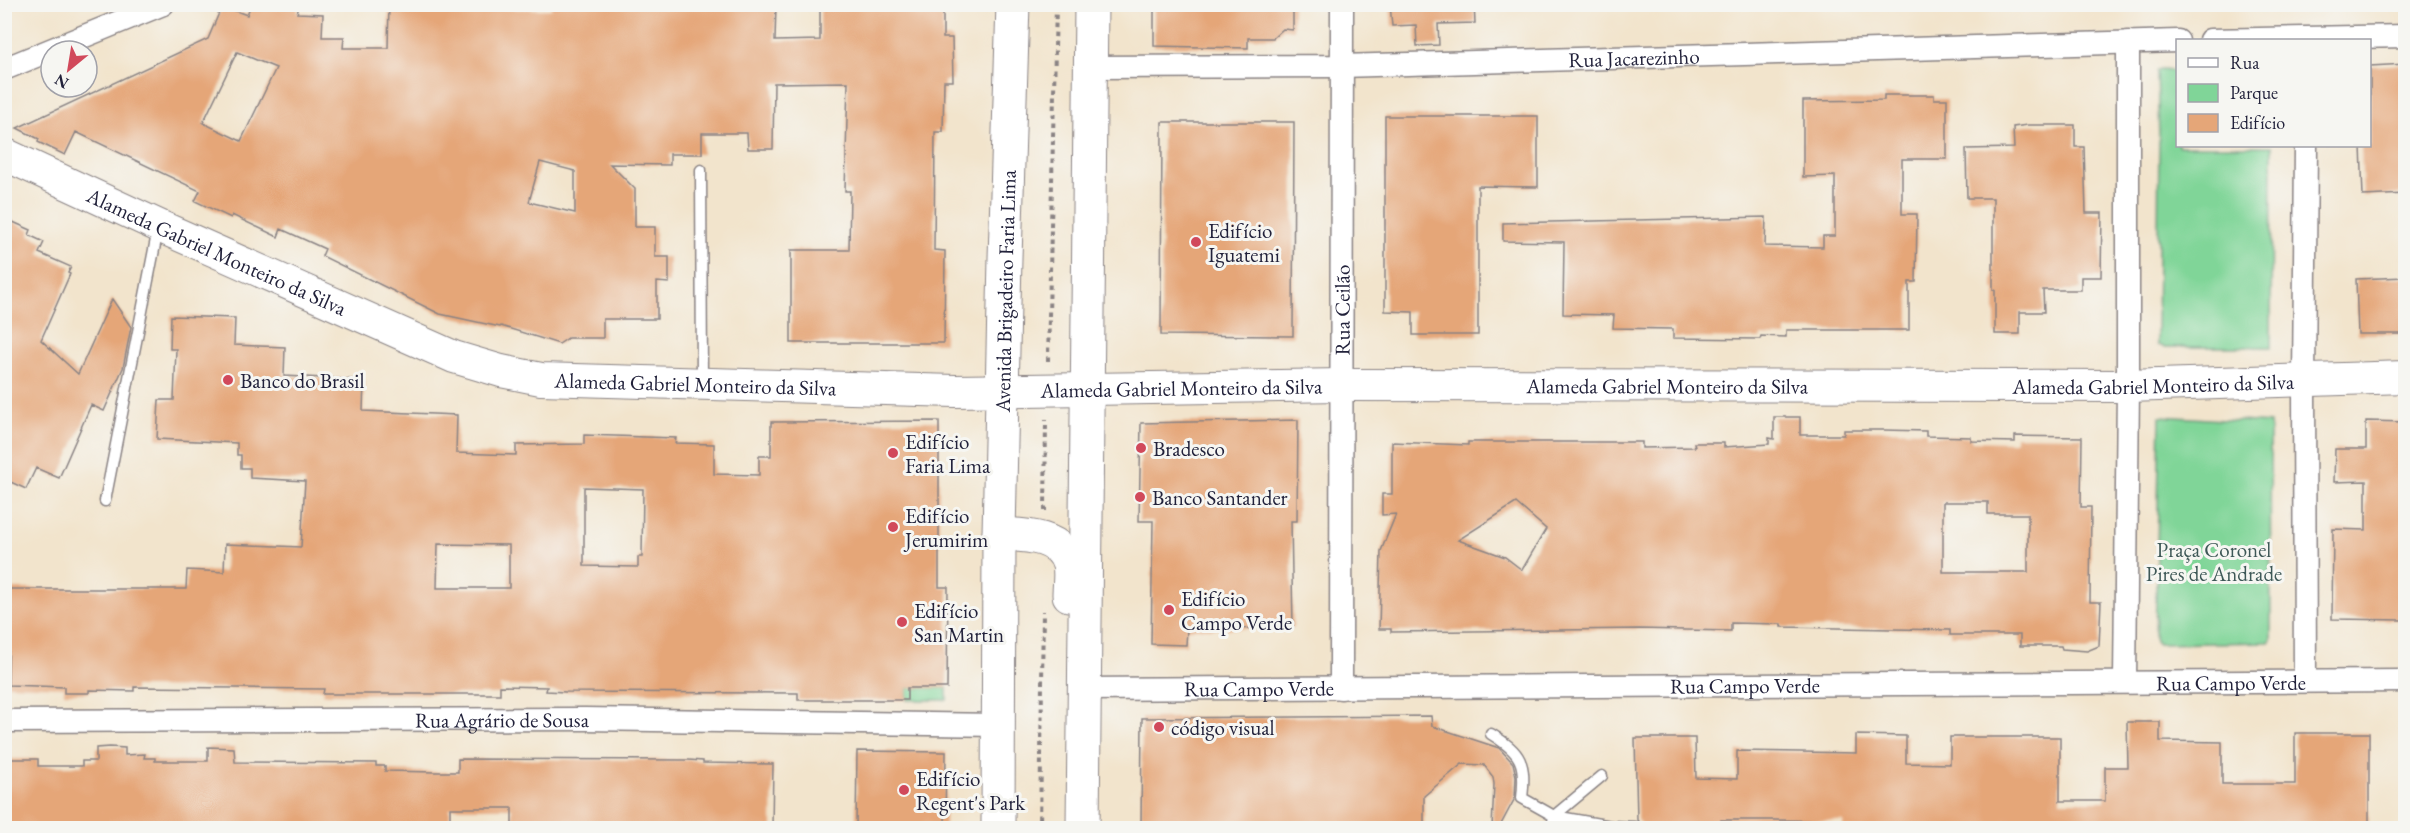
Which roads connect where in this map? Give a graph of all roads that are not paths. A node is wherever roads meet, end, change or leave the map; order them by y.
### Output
1 (163, 4) edge
2 (1013, 4) edge
3 (1091, 4) edge
4 (1342, 4) edge
5 (2406, 36) edge
6 (2307, 39) edge
7 (2176, 41) edge
8 (2128, 42) junction
9 (1342, 66) junction
10 (1090, 67) junction
11 (4, 69) edge
12 (2306, 147) edge
13 (4, 154) edge
14 (702, 170) dead end
15 (159, 226) junction
16 (2406, 377) edge
17 (2304, 382) junction
18 (702, 385) junction
19 (1343, 385) junction
20 (2128, 387) junction
21 (1087, 389) junction
22 (1002, 391) junction
23 (105, 501) dead end
24 (999, 534) junction
25 (1084, 624) junction
26 (2305, 681) junction
27 (2406, 681) edge
28 (2125, 682) junction
29 (1341, 688) junction
30 (1083, 689) junction
31 (4, 721) edge
32 (999, 725) junction
33 (1491, 734) dead end
34 (1602, 776) dead end
35 (1554, 816) junction
36 (1634, 827) edge
37 (998, 828) edge
38 (1083, 828) edge
39 (1552, 828) edge

1 - 11 street
2 - 22 highway, Avenida Brigadeiro Faria Lima
3 - 10 highway
4 - 9 street, Rua Ceilão
5 - 6 street
7 - 8 street, Rua Jacarezinho
8 - 9 street, Rua Jacarezinho
8 - 20 street
9 - 10 street, Rua Jacarezinho
9 - 19 street, Rua Ceilão
10 - 21 highway
12 - 17 street
13 - 15 street, Alameda Gabriel Monteiro da Silva
14 - 18 lane
15 - 18 street, Alameda Gabriel Monteiro da Silva
15 - 23 lane
16 - 17 street, Alameda Gabriel Monteiro da Silva
17 - 20 street, Alameda Gabriel Monteiro da Silva
17 - 26 street
18 - 22 street, Alameda Gabriel Monteiro da Silva
19 - 20 street, Alameda Gabriel Monteiro da Silva
19 - 21 street, Alameda Gabriel Monteiro da Silva
19 - 29 street, Rua Ceilão
20 - 28 street
21 - 22 street, Alameda Gabriel Monteiro da Silva
21 - 25 highway
22 - 24 highway, Avenida Brigadeiro Faria Lima
24 - 25 highway
24 - 32 highway, Avenida Brigadeiro Faria Lima
25 - 30 highway
26 - 27 street, Rua Campo Verde
26 - 28 street, Rua Campo Verde
28 - 29 street, Rua Campo Verde
29 - 30 street, Rua Campo Verde
30 - 38 highway
31 - 32 street, Rua Agrário de Sousa
32 - 37 highway, Avenida Brigadeiro Faria Lima
33 - 35 lane
34 - 35 lane
35 - 36 lane
35 - 39 lane

